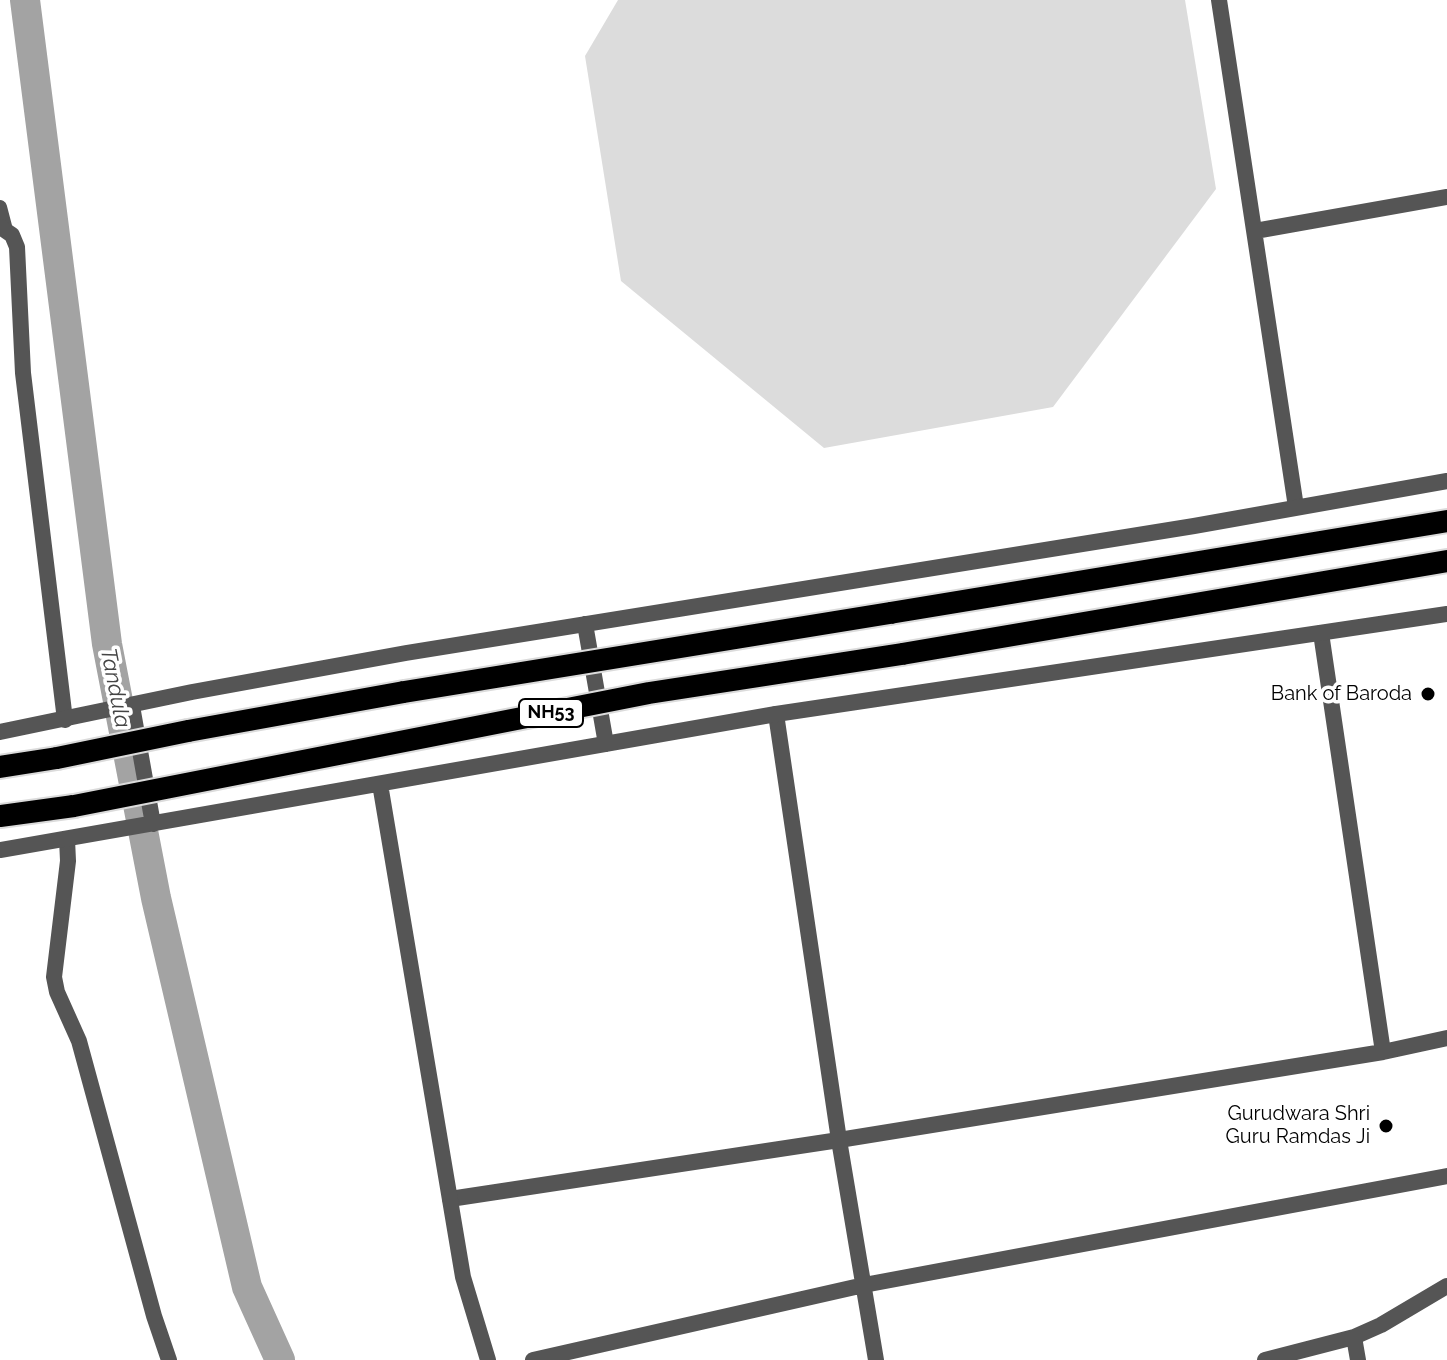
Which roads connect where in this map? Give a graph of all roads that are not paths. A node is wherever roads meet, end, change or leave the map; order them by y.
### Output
1 (1219, 0) edge
2 (1447, 197) edge
3 (0, 207) edge
4 (3, 228) edge
5 (1255, 231) junction
6 (1447, 481) edge
7 (1296, 507) junction
8 (1447, 521) edge
9 (1447, 561) edge
10 (1447, 614) edge
11 (585, 624) junction
12 (1321, 633) junction
13 (132, 706) junction
14 (776, 714) junction
15 (72, 718) junction
16 (0, 732) edge
17 (606, 744) junction
18 (0, 767) edge
19 (380, 784) junction
20 (0, 816) edge
21 (153, 824) junction
22 (67, 839) junction
23 (0, 850) edge
24 (1447, 1038) edge
25 (1383, 1052) junction
26 (839, 1140) junction
27 (1447, 1176) edge
28 (450, 1199) junction
29 (864, 1285) junction
30 (1447, 1286) edge
31 (1354, 1337) junction
32 (169, 1360) edge
33 (488, 1360) edge
34 (533, 1360) edge
35 (876, 1360) edge
36 (1265, 1360) edge
37 (1358, 1360) edge

1 - 5 street
2 - 5 street
3 - 4 lane
4 - 15 street
5 - 7 street
6 - 7 street
7 - 11 street
8 - 18 highway, NH53, bridge
9 - 20 highway, NH53, bridge
10 - 12 street
11 - 13 street
11 - 17 street
12 - 14 street
12 - 25 street
13 - 15 street
13 - 21 street, bridge
14 - 17 street
14 - 26 street
15 - 16 street
17 - 19 street
19 - 21 street
19 - 28 street
21 - 22 street
22 - 23 street
22 - 32 street
24 - 25 street
25 - 26 street
26 - 28 street
26 - 29 street
27 - 29 street
28 - 33 street
29 - 34 street
29 - 35 street
30 - 31 street
31 - 36 street
31 - 37 street

